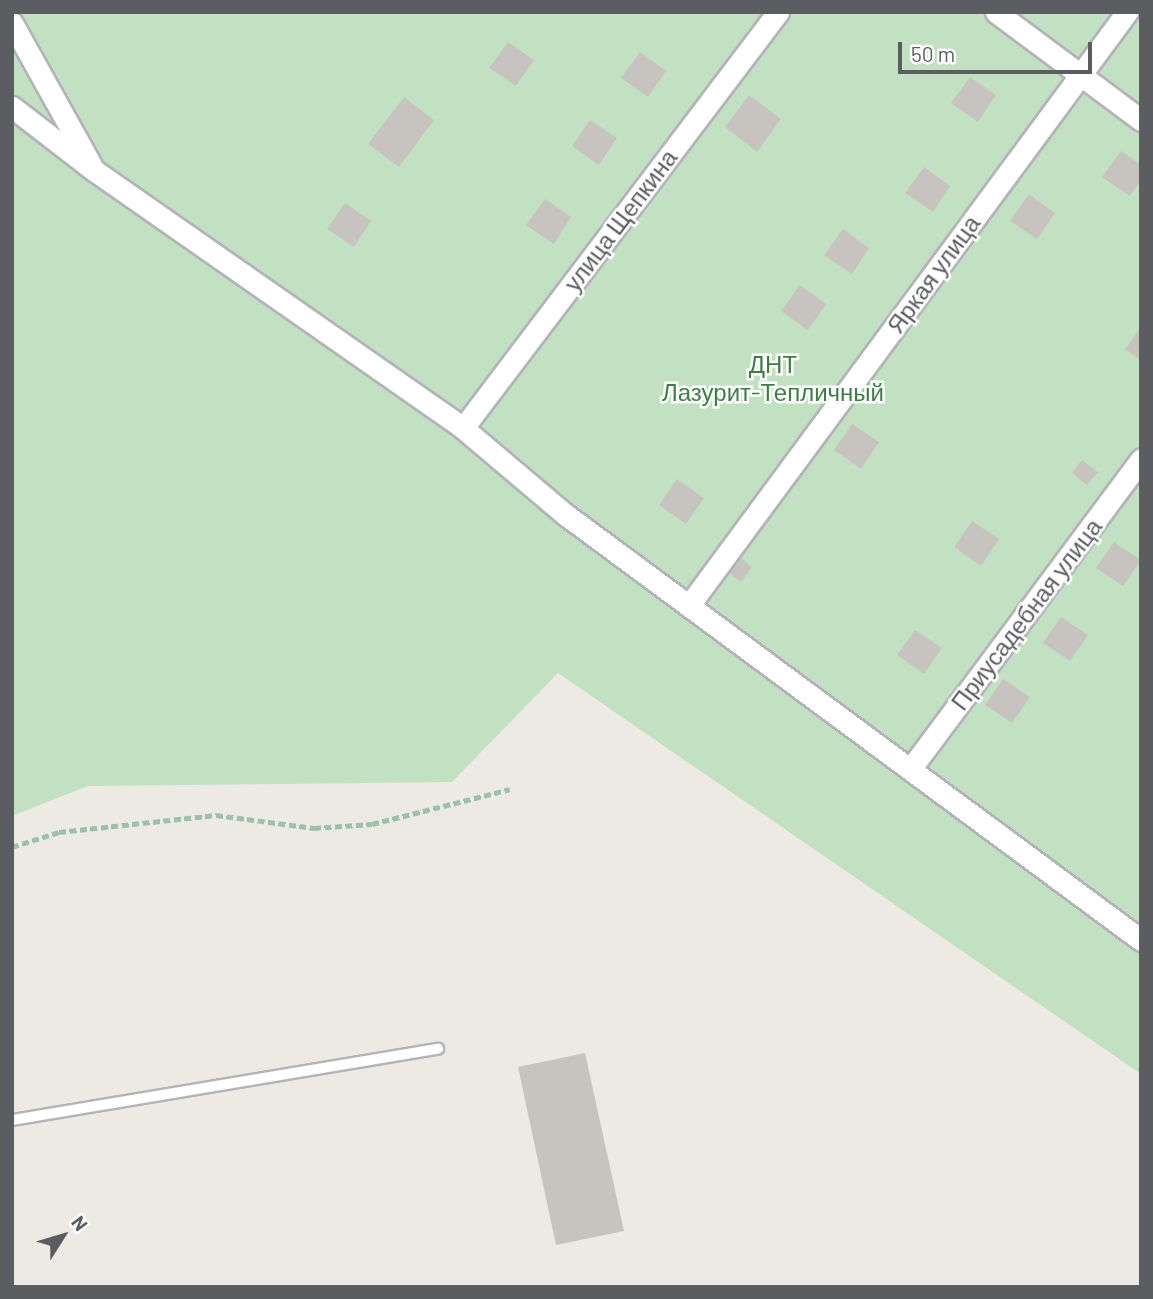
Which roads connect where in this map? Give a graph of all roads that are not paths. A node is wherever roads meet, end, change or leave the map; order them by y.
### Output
1 (778, 12) edge
2 (996, 12) edge
3 (1127, 12) edge
4 (12, 23) edge
5 (1081, 74) junction
6 (12, 107) edge
7 (1141, 120) edge
8 (95, 171) junction
9 (463, 428) junction
10 (1141, 460) edge
11 (690, 604) junction
12 (911, 768) junction
13 (1140, 938) edge
14 (438, 1049) dead end
15 (12, 1120) edge

1 - 9 street, улица Щепкина
2 - 5 street
3 - 5 street, Яркая улица
4 - 8 street
5 - 7 street
5 - 11 street, Яркая улица
6 - 8 street
8 - 9 street
9 - 11 street
10 - 12 street, Приусадебная улица
11 - 12 street
12 - 13 street
14 - 15 lane

